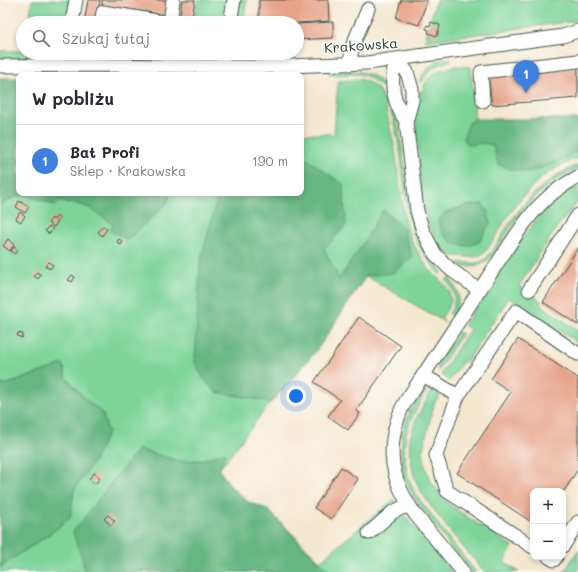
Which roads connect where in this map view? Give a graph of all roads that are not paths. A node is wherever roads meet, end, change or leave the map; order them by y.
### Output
1 (76, 0) edge
2 (173, 0) edge
3 (234, 0) edge
4 (368, 9) dead end
5 (73, 16) edge
6 (102, 16) edge
7 (127, 16) edge
8 (171, 16) edge
9 (231, 16) edge
10 (578, 31) edge
11 (397, 59) junction
12 (55, 60) edge
13 (228, 60) edge
14 (578, 61) edge
15 (350, 64) junction
16 (0, 66) edge
17 (483, 102) dead end
18 (406, 122) junction
19 (578, 177) edge
20 (578, 215) edge
21 (479, 290) junction
22 (529, 290) dead end
23 (578, 354) edge
24 (423, 375) junction
25 (458, 396) junction
26 (408, 505) junction
27 (578, 522) edge
28 (369, 533) dead end
29 (566, 541) edge
30 (530, 545) edge
31 (463, 572) edge

1 - 5 street
2 - 8 street
3 - 9 street
4 - 15 street
6 - 7 street
10 - 11 street, Krakowska
11 - 15 street, Krakowska
11 - 18 street
11 - 18 street
12 - 16 street, Krakowska
13 - 15 street, Krakowska
14 - 17 street
18 - 21 street
19 - 21 street
20 - 22 street
21 - 24 street
23 - 25 street
24 - 25 street
24 - 26 street
25 - 30 street
26 - 28 street
26 - 31 street
27 - 29 street

